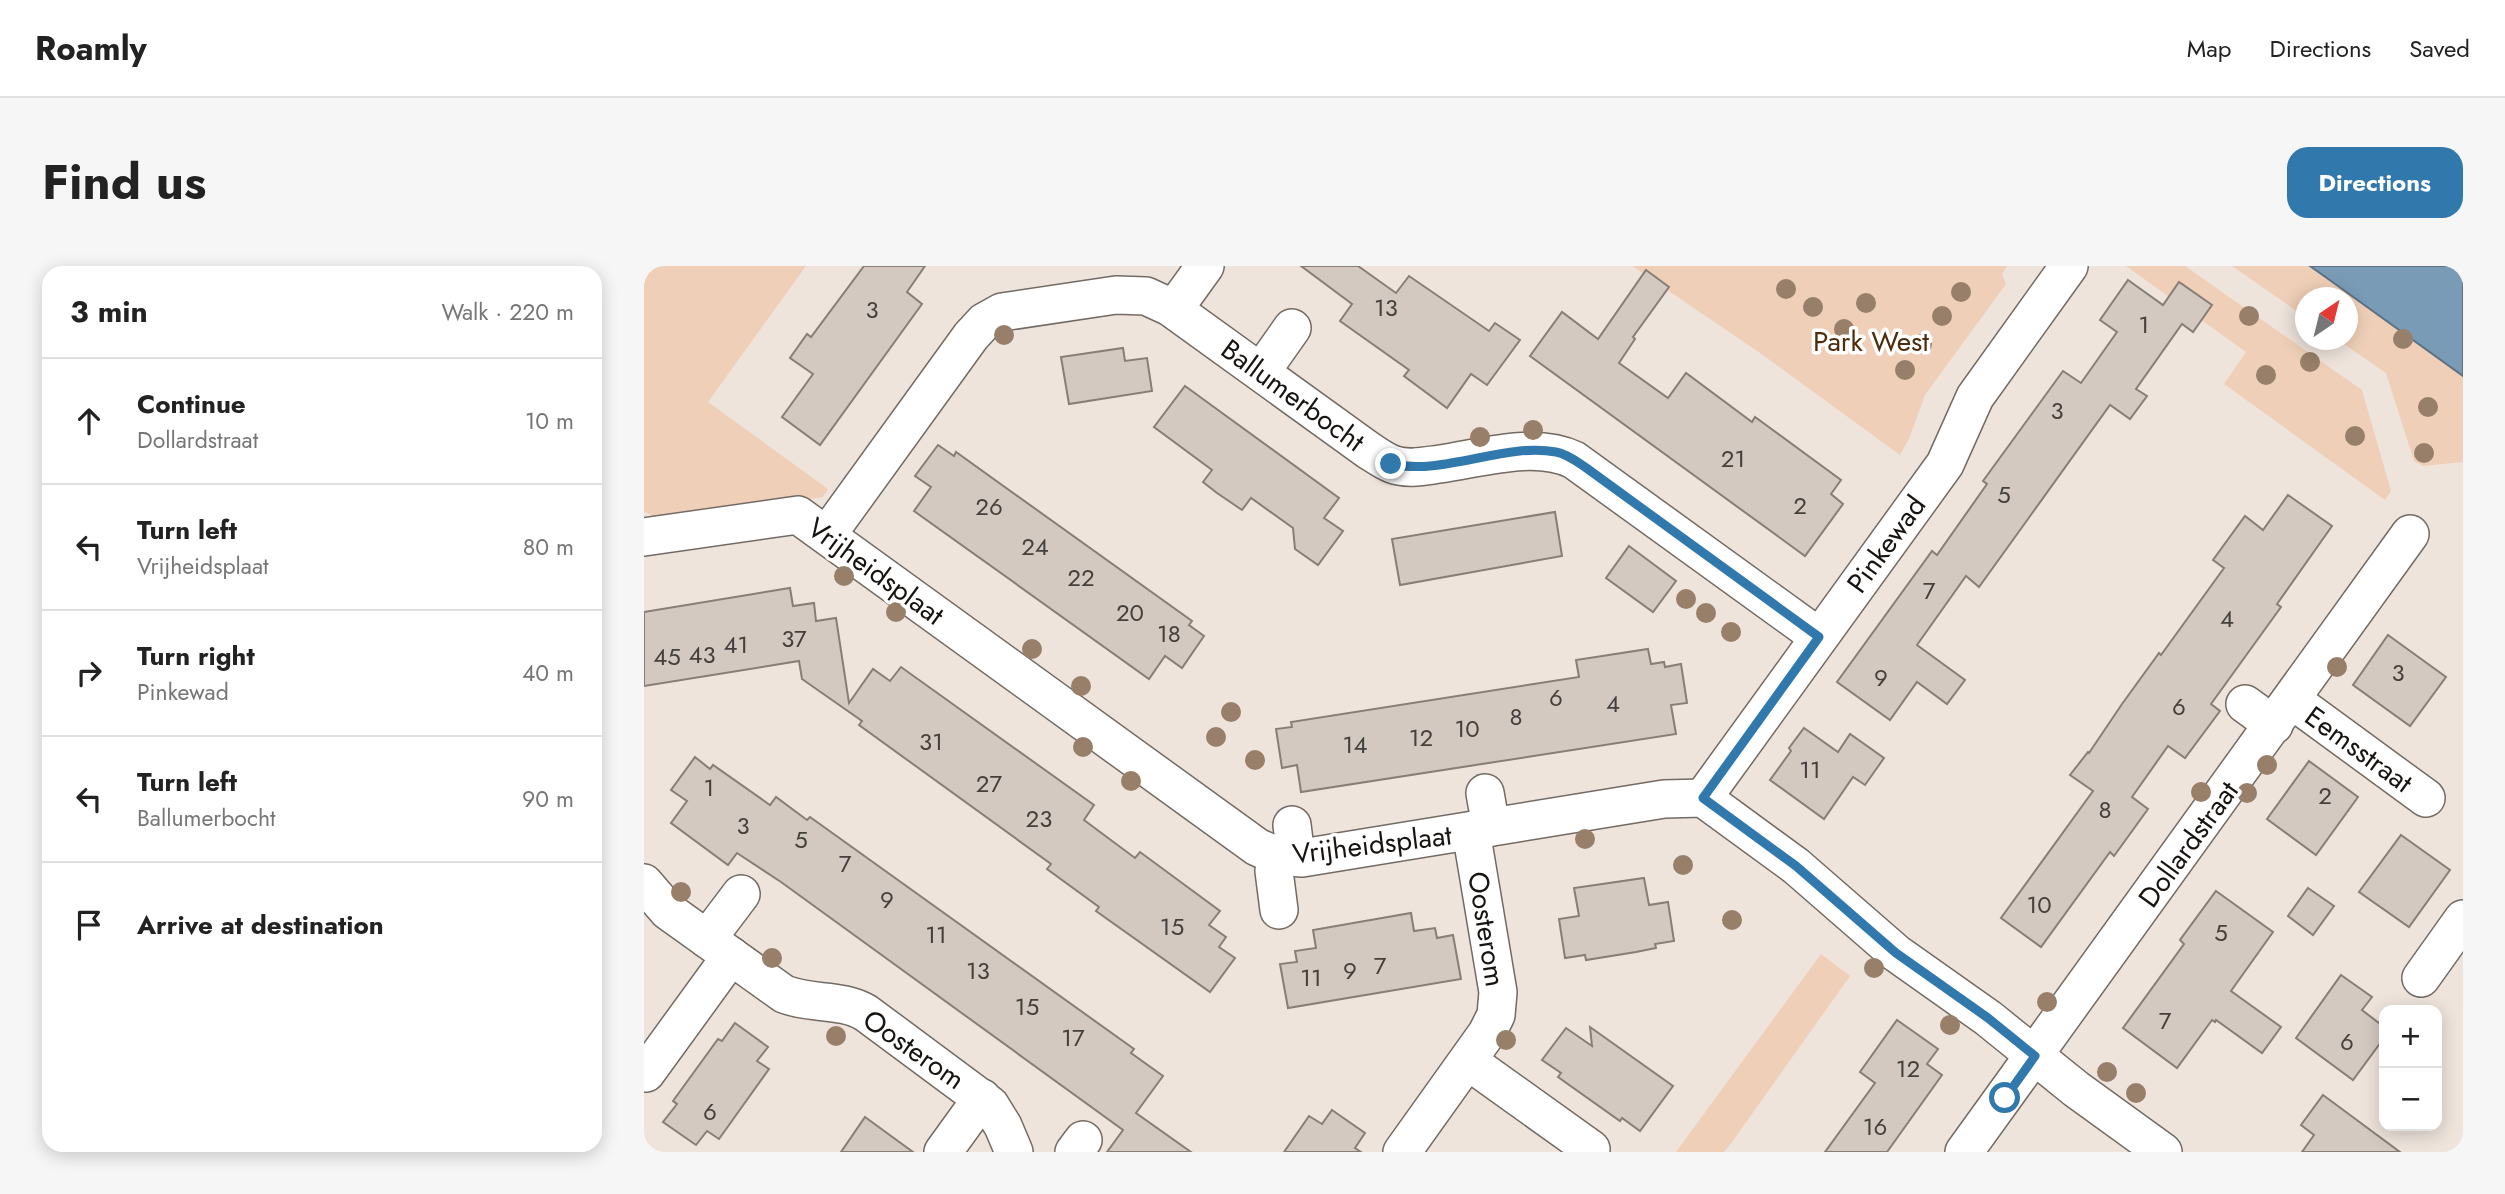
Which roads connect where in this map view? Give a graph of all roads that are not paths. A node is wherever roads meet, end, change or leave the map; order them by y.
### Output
1 (1205, 266) edge
2 (2053, 272) edge
3 (1174, 309) junction
4 (1292, 328) dead end
5 (1261, 372) junction
6 (827, 536) junction
7 (644, 537) edge
8 (2409, 550) dead end
9 (1819, 637) junction
10 (2245, 704) dead end
11 (2283, 713) junction
12 (2416, 787) dead end
13 (1703, 798) junction
14 (1482, 817) junction
15 (1288, 846) junction
16 (644, 883) edge
17 (740, 894) dead end
18 (1279, 910) dead end
19 (2463, 919) edge
20 (719, 948) junction
21 (2421, 978) dead end
22 (2035, 1056) junction
23 (1468, 1060) junction
24 (646, 1073) edge
25 (982, 1098) junction
26 (1591, 1149) dead end
27 (943, 1152) edge
28 (1014, 1152) edge
29 (1402, 1152) edge
30 (1964, 1152) edge
31 (2163, 1152) edge

1 - 3 street
2 - 9 street, Pinkewad
3 - 5 street, Ballumerbocht
3 - 6 street, Ballumerbocht
4 - 5 street
5 - 9 street, Ballumerbocht
6 - 7 street, Vrijheidsplaat
6 - 15 street, Vrijheidsplaat
8 - 11 street, Dollardstraat
9 - 13 street, Pinkewad
10 - 11 street, Eemsstraat
11 - 12 street, Eemsstraat
11 - 22 street, Dollardstraat
13 - 14 street, Vrijheidsplaat
13 - 22 street
14 - 15 street, Vrijheidsplaat
14 - 23 street, Oosterom
15 - 18 street
16 - 20 street, Oosterom
17 - 20 street
19 - 21 street
20 - 24 street
20 - 25 street, Oosterom
22 - 30 street, Dollardstraat
22 - 31 street
23 - 26 street
23 - 29 street, Oosterom
25 - 27 street, Oosterom
25 - 28 street, Oosterom

